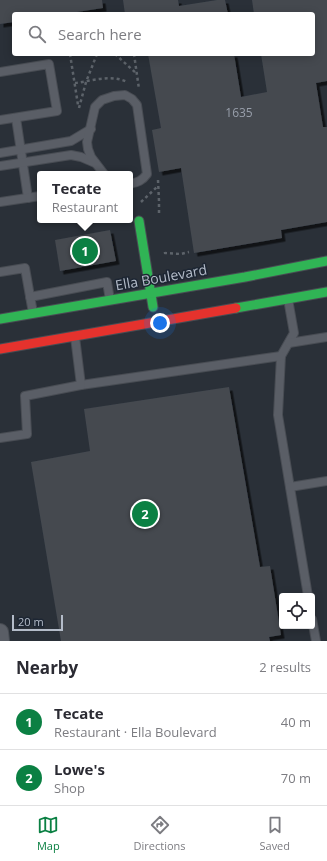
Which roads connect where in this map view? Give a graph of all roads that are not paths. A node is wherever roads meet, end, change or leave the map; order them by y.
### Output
1 (0, 72) edge
2 (16, 118) junction
3 (0, 120) edge
4 (91, 129) junction
5 (21, 149) junction
6 (0, 153) edge
7 (23, 162) junction
8 (96, 164) junction
9 (0, 166) edge
10 (102, 171) edge
11 (133, 183) edge
12 (37, 196) edge
13 (28, 198) junction
14 (0, 202) edge
15 (139, 221) dead end
16 (327, 261) edge
17 (0, 272) edge
18 (66, 290) junction
19 (327, 292) edge
20 (151, 293) junction
21 (30, 296) junction
22 (288, 299) junction
23 (110, 300) junction
24 (68, 307) junction
25 (32, 313) junction
26 (0, 319) edge
27 (156, 322) junction
28 (75, 336) junction
29 (327, 337) edge
30 (290, 343) junction
31 (0, 349) edge
32 (282, 356) junction
33 (81, 385) junction
34 (0, 438) edge
35 (327, 481) edge
36 (290, 487) junction
37 (308, 593) edge
38 (314, 629) edge
39 (0, 632) edge
40 (1, 641) edge
41 (316, 641) edge

1 - 2 lane
2 - 3 lane
2 - 5 lane
4 - 5 lane
4 - 8 lane
4 - 11 lane
5 - 6 lane
5 - 7 lane
7 - 8 lane
7 - 9 lane
7 - 13 lane
8 - 10 lane
12 - 13 lane
13 - 14 lane
15 - 20 main road
16 - 20 main road, Ella Boulevard
17 - 21 lane
18 - 21 lane
18 - 23 lane
18 - 24 lane
19 - 22 main road
20 - 23 main road, Ella Boulevard
20 - 27 main road
21 - 25 lane
22 - 27 main road
22 - 30 lane
23 - 24 main road, Ella Boulevard
24 - 25 main road, Ella Boulevard
25 - 26 main road, Ella Boulevard
27 - 28 main road
28 - 31 main road
28 - 33 lane
29 - 30 lane
30 - 32 lane
32 - 33 lane
32 - 36 lane
33 - 34 lane
35 - 36 lane
36 - 37 lane
38 - 41 lane
39 - 40 street

